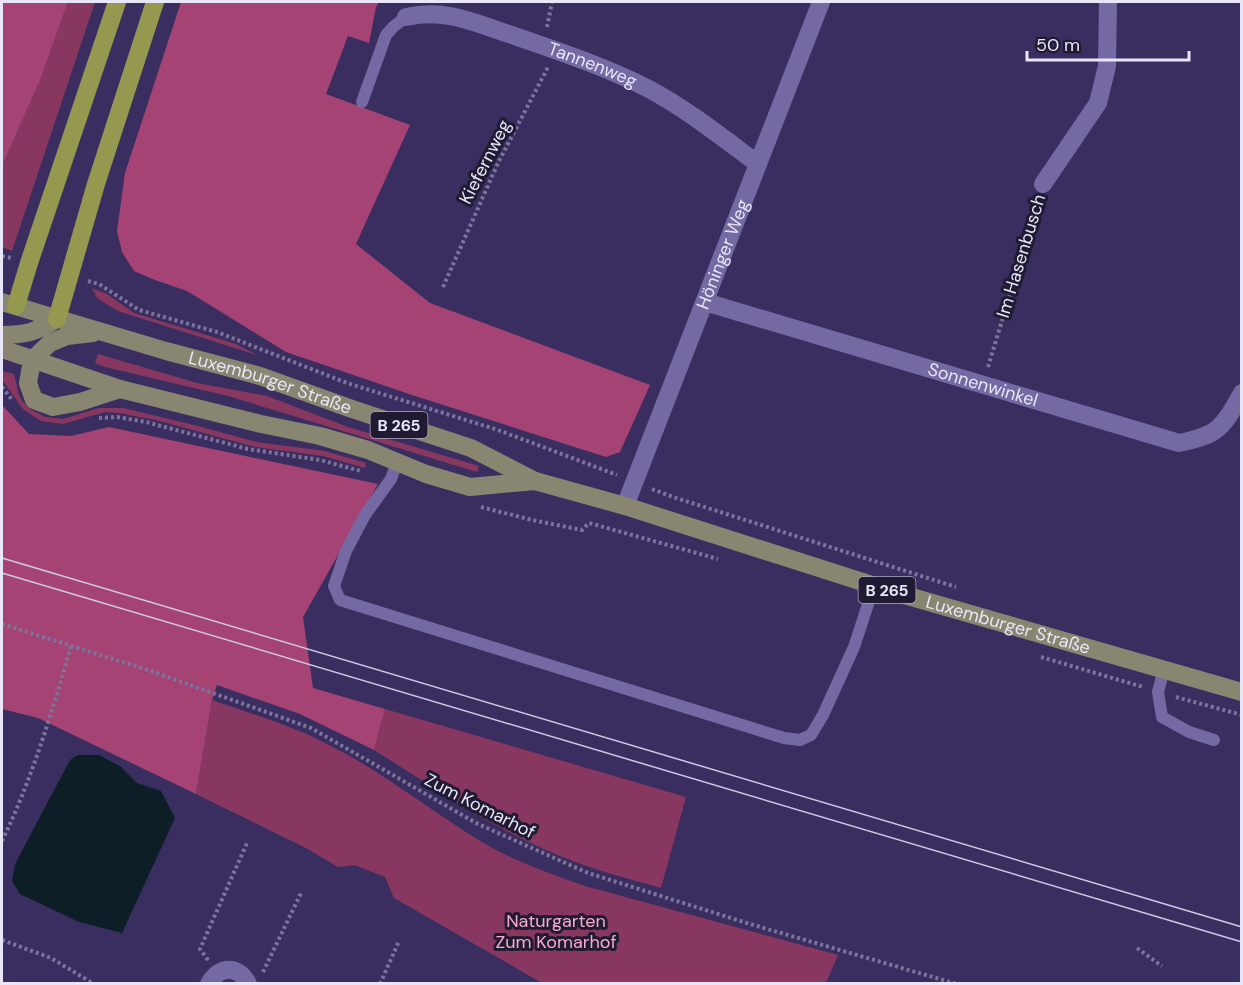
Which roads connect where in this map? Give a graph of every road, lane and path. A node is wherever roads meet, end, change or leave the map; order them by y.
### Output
1 (117, 2) edge
2 (155, 2) edge
3 (552, 2) edge
4 (821, 2) edge
5 (1108, 2) edge
6 (406, 17) joint
7 (549, 48) junction
8 (362, 102) dead end
9 (758, 164) junction
10 (1043, 184) joint
11 (443, 287) dead end
12 (705, 302) junction
13 (9, 304) edge
14 (57, 319) junction
15 (104, 333) junction
16 (10, 335) edge
17 (2, 349) edge
18 (32, 360) junction
19 (983, 383) junction
20 (2, 387) edge
21 (120, 389) junction
22 (1242, 393) edge
23 (16, 406) dead end
24 (89, 420) dead end
25 (394, 470) junction
26 (535, 481) junction
27 (625, 506) junction
28 (480, 507) dead end
29 (532, 520) dead end
30 (874, 586) junction
31 (2, 624) edge
32 (70, 646) junction
33 (1164, 669) junction
34 (1242, 692) edge
35 (1214, 740) dead end
36 (2, 841) edge
37 (247, 843) dead end
38 (302, 891) dead end
39 (2, 940) edge
40 (399, 941) dead end
41 (1137, 948) dead end
42 (1161, 966) dead end
43 (213, 978) edge
44 (254, 980) edge
45 (94, 984) edge
46 (380, 984) edge
47 (957, 984) edge

1 - 13 highway
2 - 14 highway
3 - 7 path, Kiefernweg
4 - 9 street, Höninger Weg
5 - 10 street, Im Hasenbusch
6 - 7 street, Tannenweg
6 - 8 lane
7 - 9 street, Tannenweg
7 - 11 path, Kiefernweg
9 - 12 street, Höninger Weg
10 - 19 path, Im Hasenbusch
12 - 19 street, Sonnenwinkel
12 - 27 street, Höninger Weg
13 - 14 main road, Luxemburger Straße / B 265
13 - 16 main road
14 - 15 main road, Luxemburger Straße / B 265
14 - 16 main road
15 - 18 main road, Luxemburger Straße / B 265
15 - 26 main road, Luxemburger Straße / B 265
16 - 18 main road
17 - 18 main road, Luxemburger Straße / B 265
18 - 21 main road, Luxemburger Straße / B 265
18 - 21 main road
19 - 22 street, Sonnenwinkel
20 - 23 path
21 - 25 main road, Luxemburger Straße / B 265
24 - 25 path
25 - 26 main road, Luxemburger Straße / B 265
25 - 30 lane
26 - 27 main road, Luxemburger Straße / B 265
27 - 30 main road, Luxemburger Straße / B 265
28 - 29 path
30 - 33 main road, Luxemburger Straße / B 265
31 - 32 path, Zum Komarhof
32 - 36 path
32 - 47 path, Zum Komarhof
33 - 34 main road, Luxemburger Straße / B 265
33 - 35 lane
37 - 43 path
38 - 44 path
39 - 45 path
40 - 46 path
41 - 42 path
43 - 44 street

